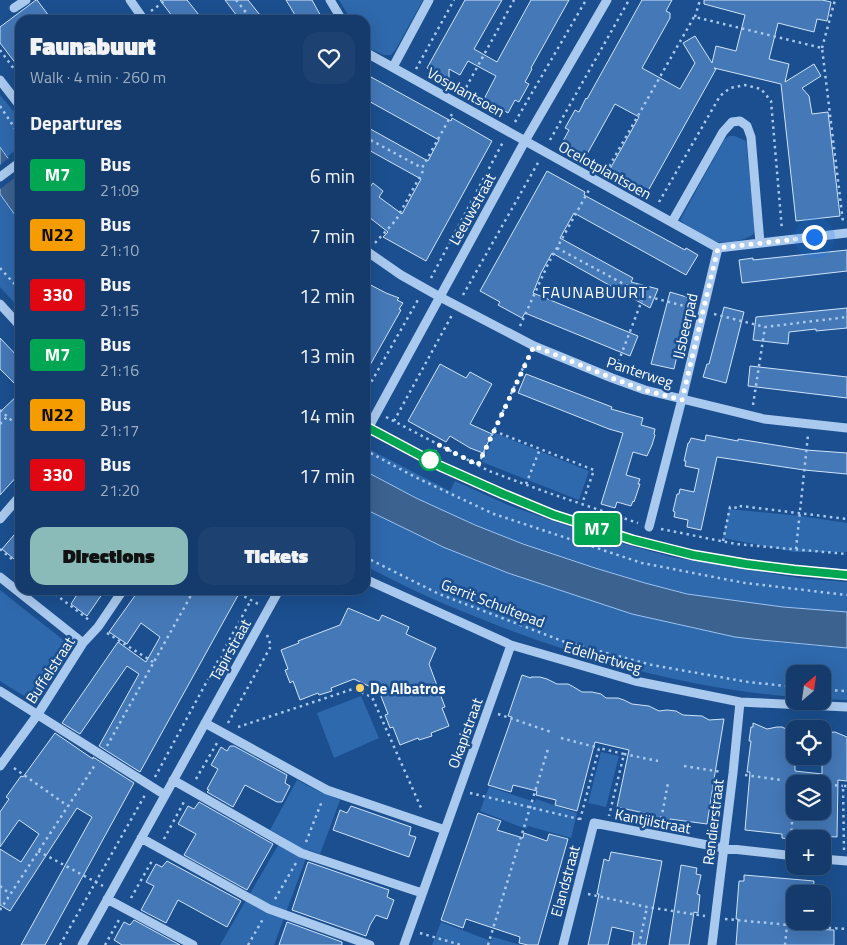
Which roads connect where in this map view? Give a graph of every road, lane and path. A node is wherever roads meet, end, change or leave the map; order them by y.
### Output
1 (26, 0) edge
2 (130, 0) edge
3 (166, 0) edge
4 (236, 0) edge
5 (330, 0) edge
6 (429, 0) edge
7 (454, 0) edge
8 (514, 0) edge
9 (586, 0) edge
10 (607, 0) edge
11 (629, 0) edge
12 (700, 0) edge
13 (835, 0) edge
14 (14, 8) dead end
15 (140, 15) edge
16 (148, 15) edge
17 (248, 15) edge
18 (339, 15) edge
19 (695, 17) junction
20 (822, 48) junction
21 (0, 50) edge
22 (370, 55) edge
23 (393, 67) junction
24 (15, 70) edge
25 (411, 78) junction
26 (0, 80) edge
27 (15, 100) edge
28 (458, 104) junction
29 (0, 106) edge
30 (15, 128) edge
31 (509, 132) junction
32 (370, 141) edge
33 (525, 141) junction
34 (544, 151) junction
35 (15, 166) edge
36 (422, 168) junction
37 (0, 177) edge
38 (597, 181) junction
39 (653, 212) junction
40 (672, 222) junction
41 (845, 234) edge
42 (783, 240) junction
43 (760, 243) junction
44 (370, 247) edge
45 (718, 248) junction
46 (370, 254) edge
47 (0, 268) edge
48 (15, 284) edge
49 (425, 289) junction
50 (644, 295) dead end
51 (440, 297) junction
52 (0, 304) edge
53 (457, 306) junction
54 (15, 320) edge
55 (765, 327) dead end
56 (516, 336) junction
57 (534, 346) junction
58 (612, 378) junction
59 (370, 384) edge
60 (682, 400) junction
61 (0, 410) edge
62 (377, 413) junction
63 (751, 416) junction
64 (7, 417) junction
65 (394, 421) junction
66 (370, 423) edge
67 (0, 424) edge
68 (15, 424) edge
69 (809, 424) junction
70 (847, 428) edge
71 (370, 431) edge
72 (494, 431) junction
73 (540, 449) junction
74 (478, 465) junction
75 (526, 484) junction
76 (15, 502) edge
77 (582, 504) junction
78 (800, 513) junction
79 (0, 519) edge
80 (847, 519) edge
81 (649, 527) junction
82 (723, 541) junction
83 (0, 549) edge
84 (796, 549) junction
85 (847, 554) edge
86 (370, 560) edge
87 (15, 562) edge
88 (847, 574) edge
89 (0, 577) edge
90 (370, 581) edge
91 (15, 590) edge
92 (21, 595) edge
93 (120, 595) edge
94 (242, 595) edge
95 (276, 595) edge
96 (251, 600) junction
97 (268, 610) junction
98 (83, 643) junction
99 (511, 645) junction
100 (786, 686) edge
101 (831, 690) edge
102 (0, 691) edge
103 (847, 691) edge
104 (740, 702) junction
105 (847, 707) edge
106 (487, 711) junction
107 (38, 714) junction
108 (205, 722) junction
109 (223, 732) junction
110 (551, 732) dead end
111 (561, 738) dead end
112 (599, 748) junction
113 (548, 749) dead end
114 (624, 754) junction
115 (658, 761) dead end
116 (2, 764) edge
117 (173, 780) junction
118 (668, 783) dead end
119 (150, 785) junction
120 (831, 785) edge
121 (845, 786) edge
122 (326, 790) junction
123 (459, 790) junction
124 (165, 794) junction
125 (68, 806) dead end
126 (531, 808) junction
127 (580, 820) junction
128 (594, 823) junction
129 (429, 825) junction
130 (606, 826) junction
131 (445, 830) junction
132 (658, 836) junction
133 (141, 838) junction
134 (723, 848) junction
135 (38, 851) dead end
136 (301, 853) junction
137 (786, 855) edge
138 (831, 860) edge
139 (846, 861) edge
140 (96, 882) junction
141 (0, 886) edge
142 (10, 894) dead end
143 (422, 894) junction
144 (109, 895) junction
145 (647, 908) dead end
146 (269, 909) junction
147 (409, 930) junction
148 (787, 930) edge
149 (60, 945) edge
150 (82, 945) edge
151 (193, 945) edge
152 (248, 945) edge
153 (370, 945) edge
154 (404, 945) edge
155 (461, 945) edge
156 (488, 945) edge
157 (562, 945) edge
158 (639, 945) edge
159 (712, 945) edge
160 (786, 945) edge

1 - 14 street
2 - 15 street
3 - 16 path
4 - 17 path
5 - 18 street
6 - 23 street
7 - 25 path
8 - 28 path
9 - 31 path
10 - 33 street, Leeuwstraat
11 - 34 path
12 - 19 path
13 - 20 path
19 - 20 path
19 - 38 path
20 - 41 path
21 - 24 path
22 - 23 street, Vosplantsoen
23 - 25 street, Vosplantsoen
25 - 28 street, Vosplantsoen
26 - 27 street
28 - 31 street, Vosplantsoen
28 - 36 path
29 - 30 path
31 - 33 street, Vosplantsoen
31 - 49 path
32 - 36 path
33 - 34 street, Ocelotplantsoen
33 - 51 street, Leeuwstraat
34 - 38 street, Ocelotplantsoen
34 - 53 path
35 - 37 street
36 - 44 path
38 - 39 street, Ocelotplantsoen
38 - 56 path
39 - 40 street, Ocelotplantsoen
39 - 42 path
40 - 43 street
40 - 45 street, Ocelotplantsoen
41 - 42 street
42 - 43 street
43 - 45 street
45 - 60 street, IJsbeerpad
46 - 49 street, Panterweg
47 - 48 path
49 - 51 street, Panterweg
49 - 59 path
50 - 58 path
51 - 53 street, Panterweg
51 - 62 street, Leeuwstraat
52 - 54 street
53 - 56 street, Panterweg
53 - 65 path
55 - 63 path
56 - 57 street, Panterweg
57 - 58 street, Panterweg
57 - 72 path
58 - 60 street, Panterweg
60 - 63 street, Panterweg
60 - 81 street, IJsbeerpad
61 - 64 path
62 - 65 path
62 - 66 street, Leeuwstraat
63 - 69 street, Panterweg
64 - 67 path
64 - 68 path
65 - 74 path
69 - 70 street, Panterweg
69 - 78 path
71 - 88 street
72 - 73 path
72 - 74 path
73 - 75 path
73 - 77 path
74 - 75 path
75 - 77 path
76 - 79 street
77 - 81 path
78 - 80 path
78 - 82 path
78 - 84 path
81 - 82 path
82 - 84 path
83 - 87 path
84 - 85 path
86 - 100 path, Gerrit Schultepad
89 - 91 street
90 - 99 street, Edelhertweg
92 - 98 street
93 - 98 street, Buffelstraat
94 - 96 path
95 - 97 street, Tapirstraat
96 - 97 path
96 - 119 path
97 - 108 street, Tapirstraat
98 - 107 street, Buffelstraat
99 - 104 street, Edelhertweg
99 - 106 street, Okapistraat
101 - 103 path
102 - 107 street
104 - 105 street, Edelhertweg
104 - 134 street, Rendierstraat
106 - 110 path
106 - 123 street, Okapistraat
107 - 116 street, Buffelstraat
107 - 119 street
108 - 109 street
108 - 117 street, Tapirstraat
109 - 122 street
109 - 129 path
111 - 112 path
112 - 114 path
112 - 127 path
113 - 126 path
114 - 115 path
114 - 130 path
116 - 125 path
117 - 124 street, Tapirstraat
117 - 136 street
118 - 132 path
119 - 124 street
119 - 140 path
120 - 121 path
121 - 139 path
122 - 129 street
122 - 136 path
123 - 126 path
123 - 131 street, Okapistraat
124 - 133 street, Tapirstraat
126 - 127 path
126 - 156 path
127 - 128 path
128 - 130 street, Kantjilstraat
128 - 157 street, Elandstraat
129 - 131 street
130 - 132 street, Kantjilstraat
131 - 143 street, Okapistraat
132 - 134 street, Kantjilstraat
133 - 144 street, Tapirstraat
133 - 146 street
134 - 137 street, Kantjilstraat
134 - 159 street, Rendierstraat
135 - 140 path
136 - 143 street
136 - 146 path
138 - 139 street
140 - 144 path
140 - 149 path
141 - 142 path
143 - 147 street, Okapistraat
144 - 150 street, Tapirstraat
144 - 151 street
145 - 158 path
146 - 152 path
146 - 153 street
147 - 154 street, Okapistraat
147 - 155 path
148 - 160 path

